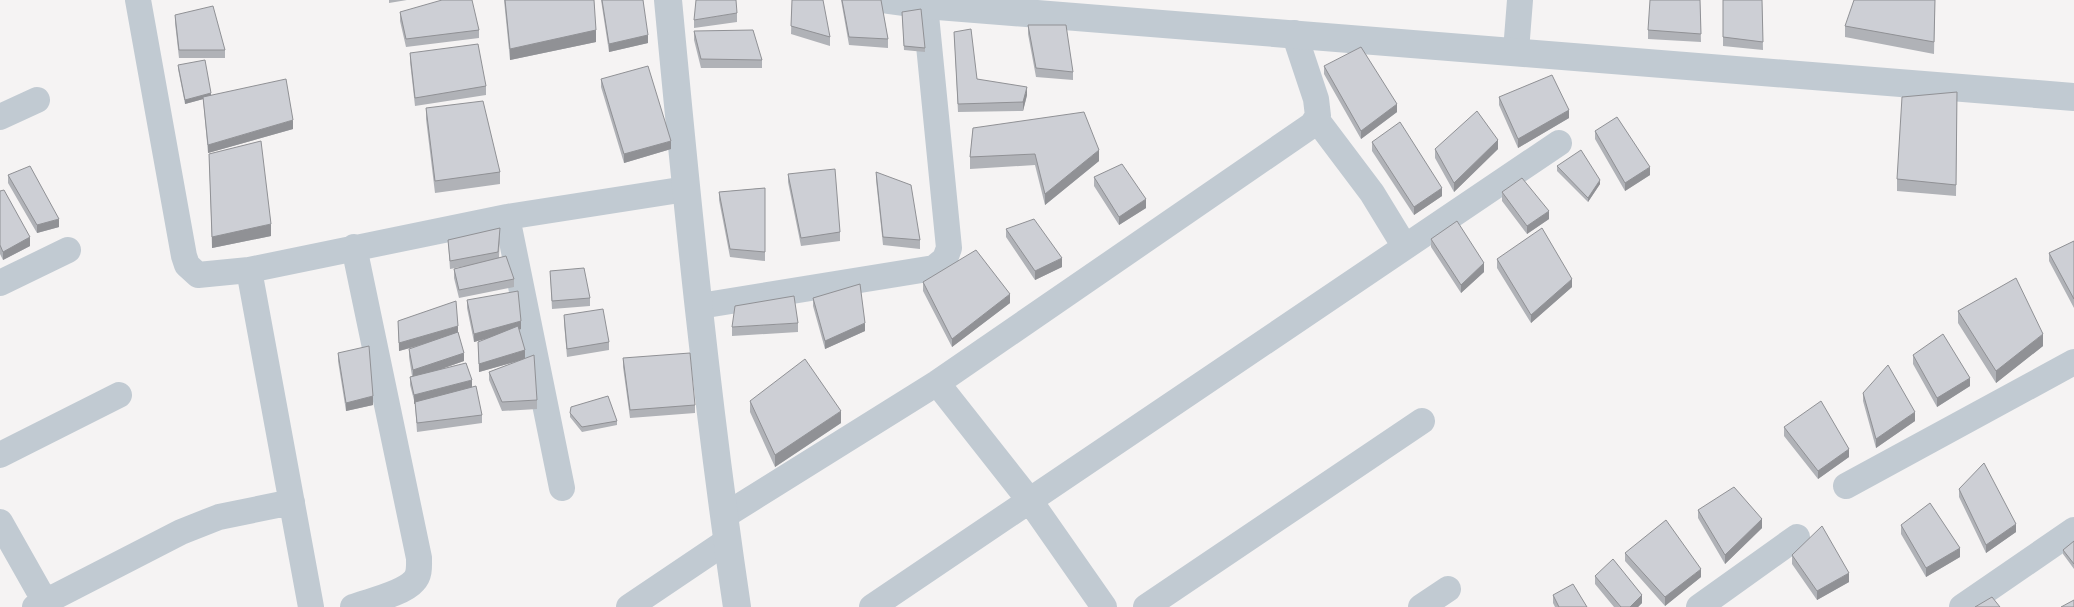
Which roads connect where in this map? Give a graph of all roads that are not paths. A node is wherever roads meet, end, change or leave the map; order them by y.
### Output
1 (138, 0) edge
2 (668, 0) edge
3 (888, 0) edge
4 (1520, 0) edge
5 (925, 5) junction
6 (1294, 33) junction
7 (1516, 52) junction
8 (2074, 97) edge
9 (37, 100) dead end
10 (0, 117) edge
11 (1317, 120) junction
12 (1559, 143) dead end
13 (686, 189) junction
14 (507, 217) junction
15 (354, 247) junction
16 (1406, 247) junction
17 (68, 250) dead end
18 (249, 270) junction
19 (0, 283) edge
20 (700, 306) junction
21 (2074, 362) edge
22 (937, 383) junction
23 (119, 395) dead end
24 (1422, 421) dead end
25 (0, 455) edge
26 (1846, 486) dead end
27 (562, 488) dead end
28 (1030, 501) junction
29 (292, 502) junction
30 (0, 522) edge
31 (725, 529) junction
32 (2074, 530) edge
33 (1797, 537) dead end
34 (1448, 588) dead end
35 (43, 605) edge
36 (311, 607) edge
37 (352, 607) edge
38 (629, 607) edge
39 (737, 607) edge
40 (872, 607) edge
41 (1104, 607) edge
42 (1146, 607) edge
43 (1421, 607) edge
44 (1699, 607) edge
45 (1962, 607) edge

1 - 18 street
2 - 13 street
3 - 5 street
4 - 7 street
5 - 6 street
5 - 20 street
6 - 7 street
6 - 11 street
7 - 8 street
9 - 10 street
11 - 16 street
11 - 22 street
12 - 16 street
13 - 14 street
13 - 20 street
14 - 15 street
14 - 27 street
15 - 18 street
15 - 37 street
16 - 28 street
17 - 19 street
18 - 29 street
20 - 31 street
21 - 26 street
22 - 28 street
22 - 31 street
23 - 25 street
24 - 42 street
28 - 40 street
28 - 41 street
29 - 35 street
29 - 36 street
30 - 35 street
31 - 38 street
31 - 39 street
32 - 45 street
33 - 44 street
34 - 43 street

